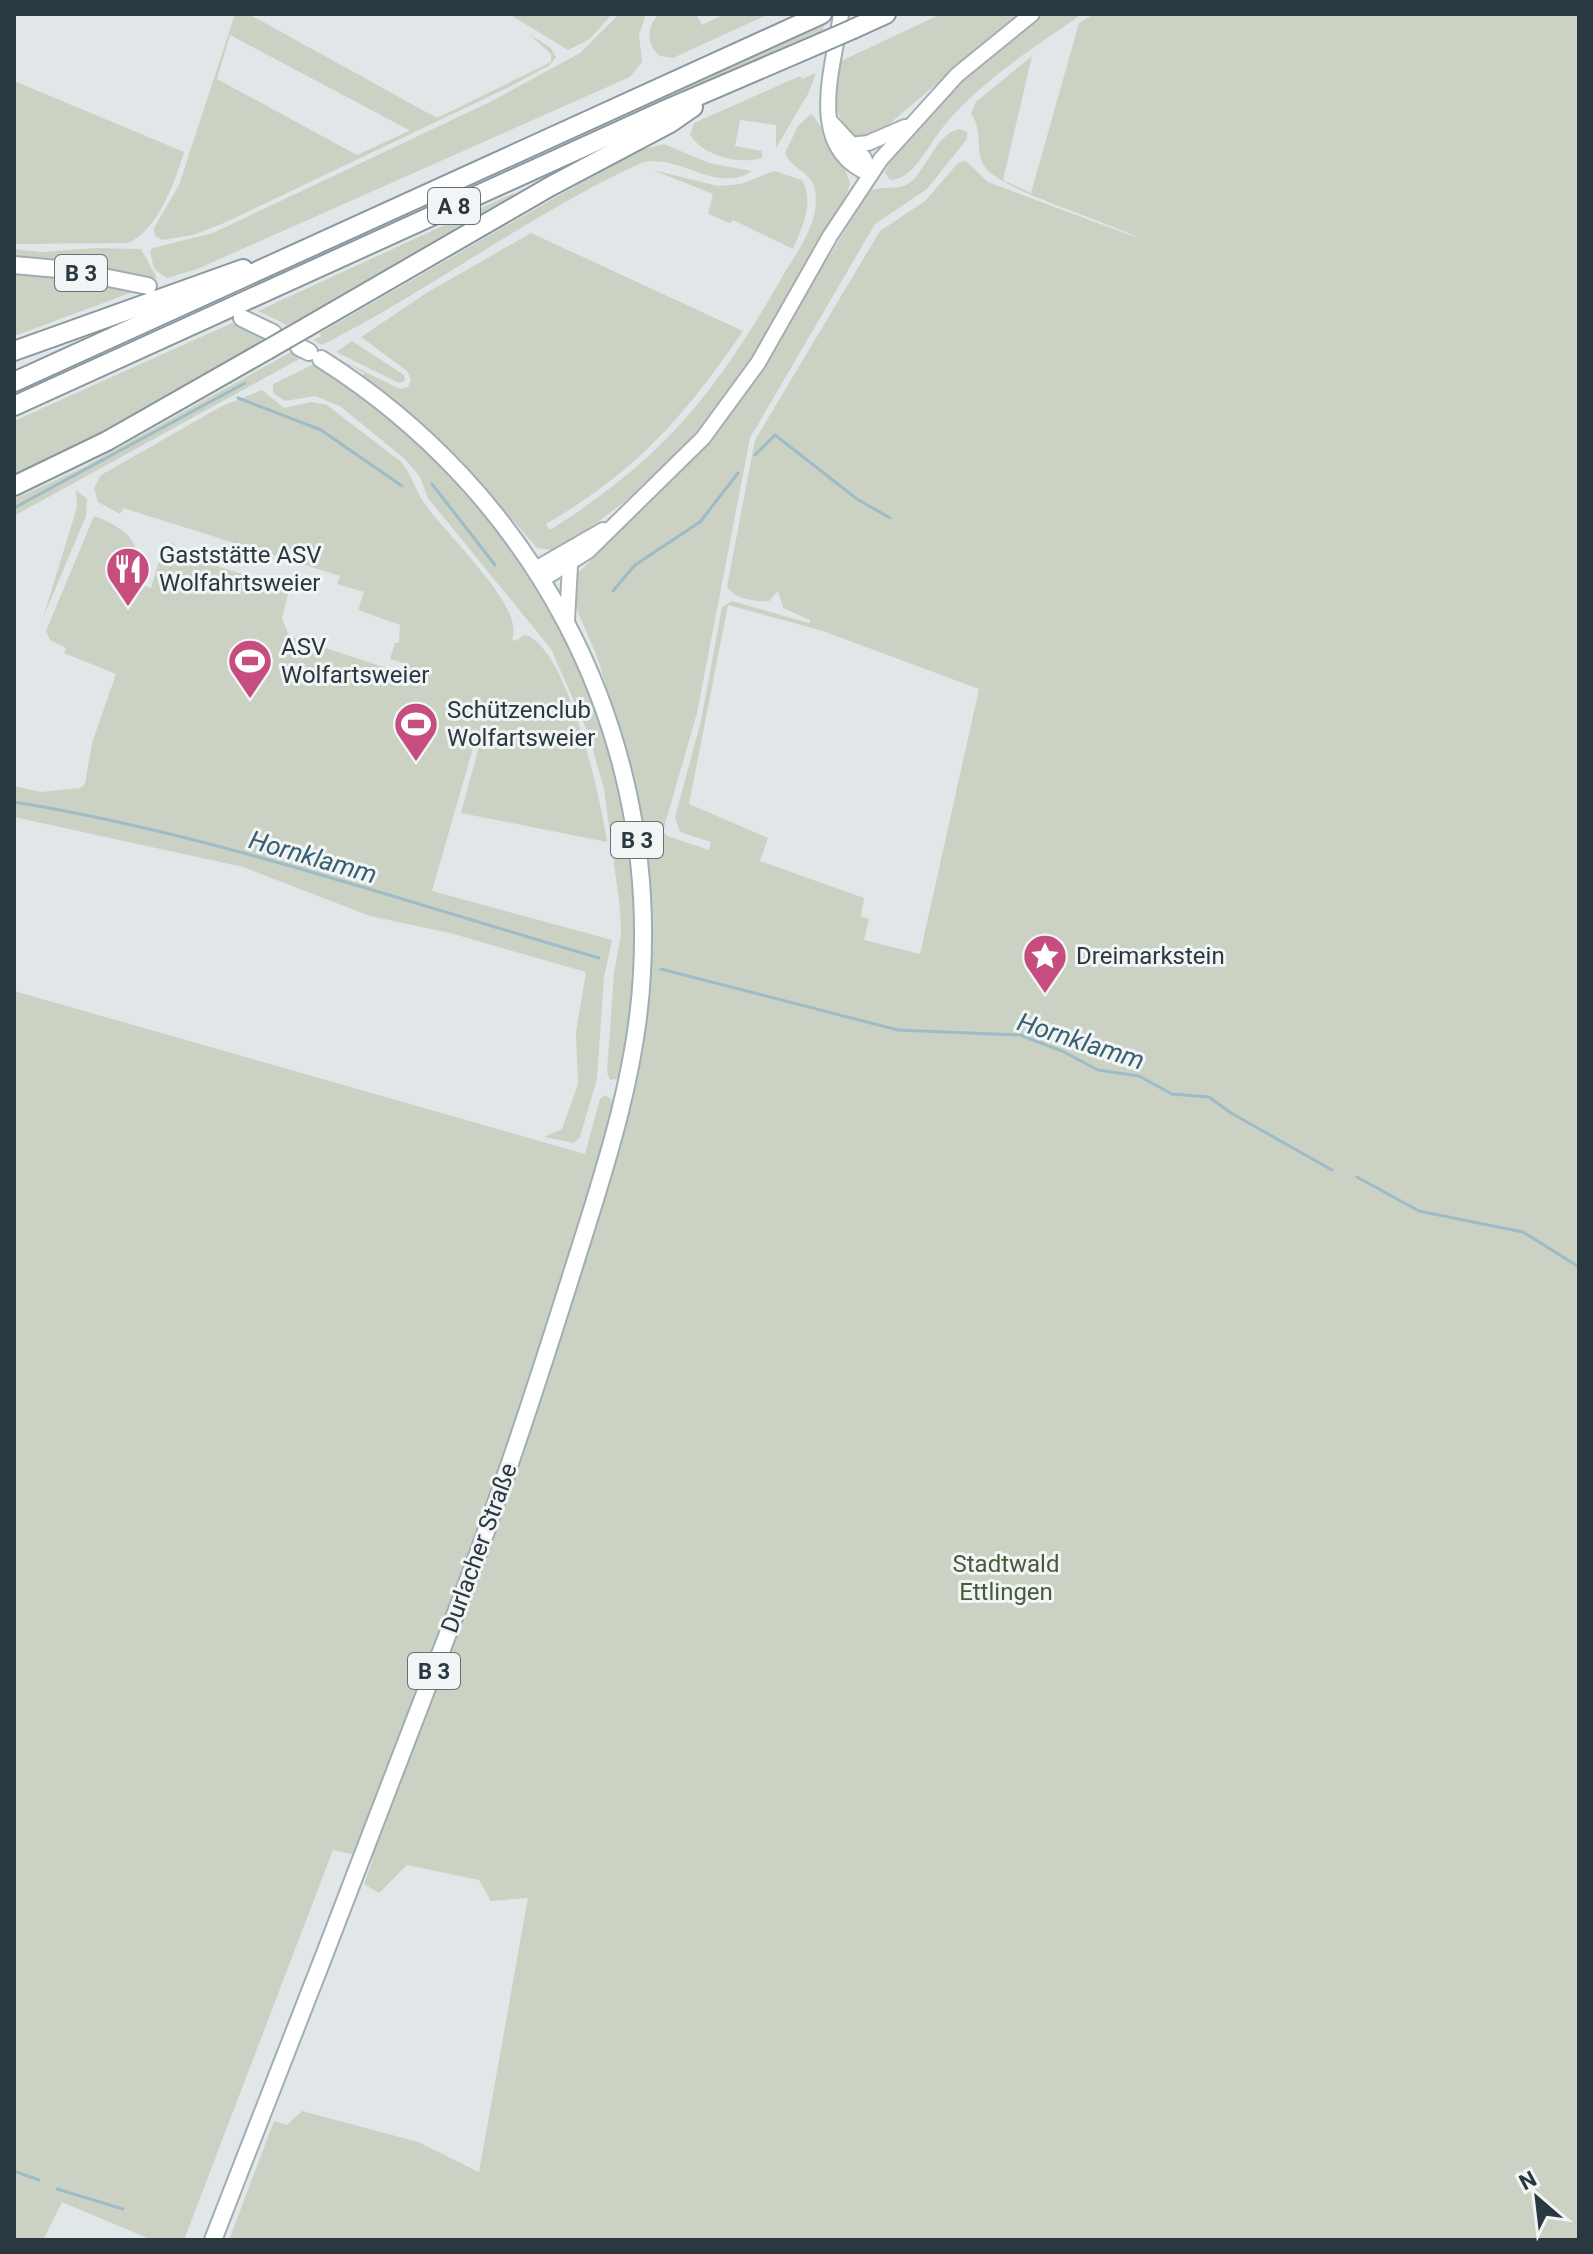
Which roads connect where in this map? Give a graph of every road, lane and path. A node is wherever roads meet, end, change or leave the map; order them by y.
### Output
1 (822, 14) edge
2 (886, 14) edge
3 (1032, 14) edge
4 (847, 22) edge
5 (716, 90) junction
6 (830, 120) junction
7 (909, 125) junction
8 (851, 145) junction
9 (870, 174) junction
10 (284, 257) junction
11 (14, 265) edge
12 (148, 286) dead end
13 (242, 318) dead end
14 (270, 342) junction
15 (14, 351) edge
16 (310, 353) dead end
17 (14, 382) edge
18 (14, 406) edge
19 (14, 486) edge
20 (610, 526) junction
21 (570, 566) junction
22 (540, 574) junction
23 (567, 620) junction
24 (213, 2240) edge

1 - 10 highway, A 8
2 - 4 highway, A 8
3 - 7 main road
4 - 5 highway, A 8, bridge
4 - 6 main road
5 - 14 highway, A 8, bridge
5 - 18 highway, A 8
6 - 8 main road
6 - 9 main road
7 - 8 main road
7 - 9 main road
8 - 9 main road
9 - 20 main road
10 - 15 highway, A 8
10 - 17 highway, A 8
11 - 12 main road, B 3
13 - 14 main road
14 - 19 highway, A 8
16 - 22 main road, B 3
20 - 21 main road
20 - 22 main road
21 - 22 main road
21 - 23 main road
22 - 23 main road, B 3
23 - 24 main road, Durlacher Straße / B 3

